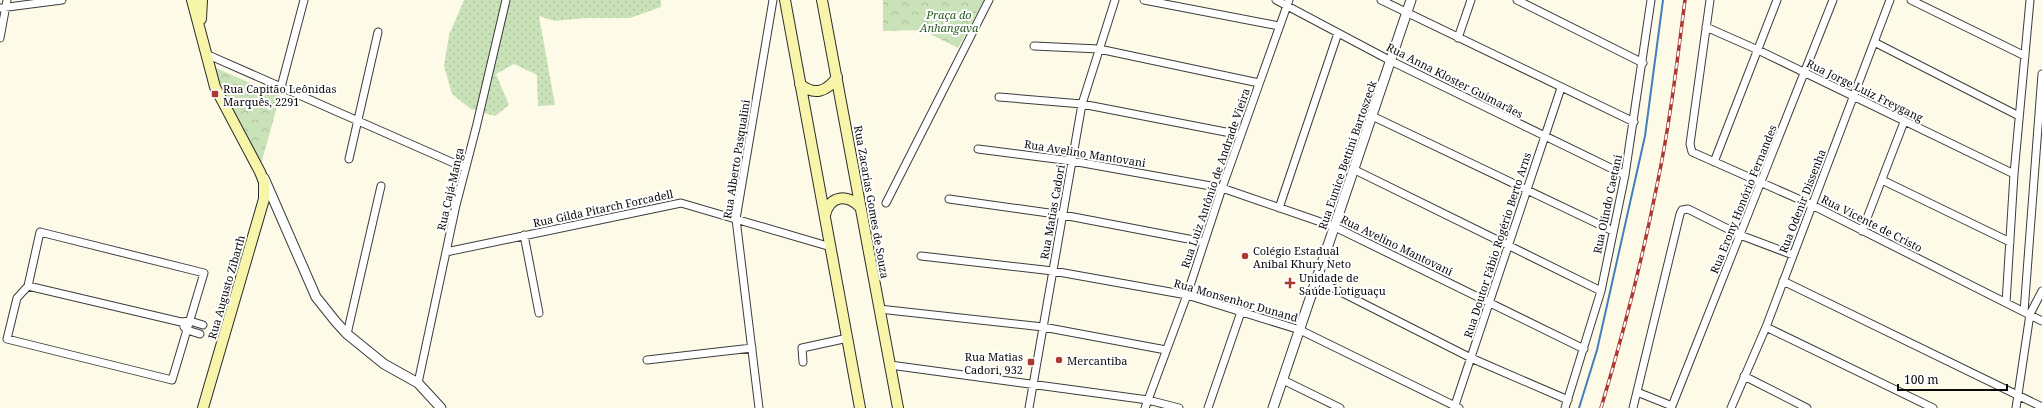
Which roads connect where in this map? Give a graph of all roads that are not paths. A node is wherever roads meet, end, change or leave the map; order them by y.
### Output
1 (7, 0) edge
2 (62, 0) edge
3 (195, 0) edge
4 (304, 0) edge
5 (506, 0) edge
6 (773, 0) edge
7 (822, 0) edge
8 (989, 0) edge
9 (1115, 0) edge
10 (1144, 0) edge
11 (1276, 0) edge
12 (1381, 0) edge
13 (1411, 0) edge
14 (1471, 0) edge
15 (1517, 0) edge
16 (1651, 0) edge
17 (1710, 0) edge
18 (1777, 0) edge
19 (1833, 0) edge
20 (1890, 0) edge
21 (1911, 0) edge
22 (2030, 0) edge
23 (786, 3) edge
24 (1288, 3) edge
25 (3, 8) edge
26 (771, 10) junction
27 (1407, 13) junction
28 (1279, 26) junction
29 (1706, 27) junction
30 (378, 32) dead end
31 (1338, 33) junction
32 (0, 38) edge
33 (1458, 38) junction
34 (1874, 42) junction
35 (1034, 46) dead end
36 (1099, 49) junction
37 (1758, 50) junction
38 (206, 54) junction
39 (2025, 56) junction
40 (1391, 60) junction
41 (1643, 63) junction
42 (1805, 73) junction
43 (2042, 74) edge
44 (837, 78) junction
45 (1259, 83) junction
46 (800, 84) junction
47 (281, 87) junction
48 (1561, 88) junction
49 (999, 97) dead end
50 (1853, 97) junction
51 (1082, 104) junction
52 (1372, 116) junction
53 (2019, 116) junction
54 (358, 121) junction
55 (1634, 122) junction
56 (1904, 122) junction
57 (1241, 135) junction
58 (1545, 137) junction
59 (978, 149) dead end
60 (349, 159) dead end
61 (2039, 159) edge
62 (1072, 161) junction
63 (1714, 162) junction
64 (465, 168) junction
65 (1355, 170) junction
66 (260, 172) junction
67 (2014, 174) junction
68 (1625, 175) junction
69 (1882, 180) junction
70 (1761, 182) junction
71 (381, 186) dead end
72 (1222, 188) junction
73 (1527, 191) junction
74 (949, 199) dead end
75 (886, 203) dead end
76 (1812, 206) junction
77 (860, 207) junction
78 (1279, 208) junction
79 (825, 215) junction
80 (1063, 215) junction
81 (736, 219) junction
82 (1335, 226) junction
83 (1613, 231) junction
84 (1862, 231) junction
85 (1740, 235) junction
86 (524, 236) junction
87 (1204, 242) junction
88 (2010, 242) junction
89 (831, 247) junction
90 (1509, 247) junction
91 (446, 252) junction
92 (1793, 255) junction
93 (921, 256) dead end
94 (1053, 271) junction
95 (1317, 280) junction
96 (1783, 281) junction
97 (28, 286) junction
98 (1601, 291) junction
99 (2042, 291) edge
100 (1187, 295) junction
101 (1490, 303) junction
102 (2006, 303) junction
103 (880, 309) junction
104 (1241, 312) junction
105 (539, 313) dead end
106 (2027, 313) junction
107 (190, 321) junction
108 (2042, 321) edge
109 (180, 322) junction
110 (203, 325) dead end
111 (1043, 327) junction
112 (1766, 327) junction
113 (187, 330) junction
114 (1300, 330) junction
115 (200, 334) dead end
116 (347, 334) junction
117 (848, 338) junction
118 (752, 348) junction
119 (1584, 349) junction
120 (1166, 350) junction
121 (1471, 358) junction
122 (647, 360) dead end
123 (803, 362) dead end
124 (890, 365) junction
125 (1744, 376) junction
126 (1283, 380) junction
127 (418, 383) junction
128 (1034, 384) junction
129 (1637, 392) junction
130 (2018, 396) junction
131 (1148, 400) junction
132 (1568, 400) junction
133 (1456, 407) edge
134 (2042, 407) edge
135 (203, 408) edge
136 (441, 408) edge
137 (759, 408) edge
138 (860, 408) edge
139 (898, 408) edge
140 (1029, 408) edge
141 (1145, 408) edge
142 (1179, 408) edge
143 (1208, 408) edge
144 (1274, 408) edge
145 (1340, 408) edge
146 (1565, 408) edge
147 (1633, 408) edge
148 (1731, 408) edge
149 (1807, 408) edge
150 (1933, 408) edge
151 (2016, 408) edge

1 - 25 street
2 - 25 street
3 - 38 main road, Rua Augusto Zibarth
4 - 47 street
5 - 64 street, Rua Cajá-Manga
6 - 26 street, Rua Alberto Pasqualini
7 - 44 main road, Rua Zacarias Gomes de Souza
8 - 75 street
9 - 36 street, Rua Matias Cadori
10 - 28 street
11 - 24 street, Rua Anna Kloster Guimarães
12 - 27 street
13 - 27 street, Rua Eunice Bettini Bartoszeck
14 - 33 street
15 - 41 street
16 - 41 street, Rua Olindo Caetani
17 - 29 street
18 - 37 street
19 - 42 street, Rua Erony Honório Fernandes
20 - 34 street, Rua Odenir Dissenha
21 - 39 street
22 - 39 street
23 - 26 street
23 - 46 main road
24 - 28 street, Rua Luiz Antônio de Andrade Vieira
24 - 31 street, Rua Anna Kloster Guimarães
25 - 32 street
26 - 81 street, Rua Alberto Pasqualini
27 - 33 street
27 - 40 street, Rua Eunice Bettini Bartoszeck
28 - 45 street, Rua Luiz Antônio de Andrade Vieira
29 - 37 street, Rua Jorge Luiz Freygang
29 - 63 street, Rua Vicente de Cristo
30 - 54 street
31 - 40 street, Rua Anna Kloster Guimarães
31 - 78 street
33 - 48 street
34 - 50 street, Rua Odenir Dissenha
34 - 53 street
35 - 36 street
36 - 45 street
36 - 51 street, Rua Matias Cadori
37 - 42 street, Rua Jorge Luiz Freygang
37 - 63 street
38 - 47 street
38 - 66 main road, Rua Augusto Zibarth
39 - 53 street
40 - 52 street, Rua Eunice Bettini Bartoszeck
40 - 58 street, Rua Anna Kloster Guimarães
41 - 55 street, Rua Olindo Caetani
42 - 50 street, Rua Jorge Luiz Freygang
42 - 70 street, Rua Erony Honório Fernandes
43 - 61 street
44 - 46 main road
44 - 77 main road, Rua Zacarias Gomes de Souza
45 - 57 street, Rua Luiz Antônio de Andrade Vieira
46 - 79 main road
47 - 54 street
48 - 55 street
48 - 58 street, Rua Doutor Fábio Rogério Berto Arns
49 - 51 street
50 - 56 street, Rua Jorge Luiz Freygang
50 - 76 street, Rua Odenir Dissenha
51 - 57 street
51 - 62 street, Rua Matias Cadori
52 - 65 street, Rua Eunice Bettini Bartoszeck
52 - 73 street
53 - 67 street
54 - 60 street
54 - 64 street
55 - 68 street, Rua Olindo Caetani
56 - 67 street, Rua Jorge Luiz Freygang
56 - 69 street
57 - 72 street, Rua Luiz Antônio de Andrade Vieira
58 - 68 street, Rua Anna Kloster Guimarães
58 - 73 street, Rua Doutor Fábio Rogério Berto Arns
59 - 62 street, Rua Avelino Mantovani
61 - 106 street
62 - 72 street, Rua Avelino Mantovani
62 - 80 street, Rua Matias Cadori
63 - 70 street, Rua Vicente de Cristo
64 - 91 street, Rua Cajá-Manga
65 - 82 street, Rua Eunice Bettini Bartoszeck
65 - 90 street
66 - 116 street
66 - 135 main road, Rua Augusto Zibarth
67 - 88 street
68 - 83 street, Rua Olindo Caetani
69 - 84 street
69 - 88 street
70 - 76 street, Rua Vicente de Cristo
70 - 85 street, Rua Erony Honório Fernandes
71 - 116 street
72 - 78 street, Rua Avelino Mantovani
72 - 87 street, Rua Luiz Antônio de Andrade Vieira
73 - 83 street
73 - 90 street, Rua Doutor Fábio Rogério Berto Arns
74 - 80 street
76 - 84 street, Rua Vicente de Cristo
76 - 92 street, Rua Odenir Dissenha
77 - 79 main road
77 - 103 main road, Rua Zacarias Gomes de Souza
78 - 82 street, Rua Avelino Mantovani
79 - 89 main road
80 - 87 street
80 - 94 street, Rua Matias Cadori
81 - 86 street, Rua Gilda Pitarch Forcadell
81 - 89 street, Rua Gilda Pitarch Forcadell
81 - 118 street, Rua Alberto Pasqualini
82 - 95 street, Rua Eunice Bettini Bartoszeck
82 - 101 street, Rua Avelino Mantovani
83 - 98 street, Rua Olindo Caetani
84 - 102 street, Rua Vicente de Cristo
85 - 92 street
85 - 129 street, Rua Erony Honório Fernandes
85 - 129 street
86 - 91 street, Rua Gilda Pitarch Forcadell
86 - 105 street
87 - 100 street, Rua Luiz Antônio de Andrade Vieira
88 - 102 street
89 - 117 main road
90 - 98 street
90 - 101 street, Rua Doutor Fábio Rogério Berto Arns
91 - 127 street, Rua Cajá-Manga
92 - 96 street, Rua Odenir Dissenha
93 - 94 street, Rua Monsenhor Dunand
94 - 100 street, Rua Monsenhor Dunand
94 - 111 street, Rua Matias Cadori
95 - 114 street, Rua Eunice Bettini Bartoszeck
95 - 121 street
96 - 112 street, Rua Odenir Dissenha
96 - 130 street
97 - 107 street
97 - 109 street
97 - 113 street
98 - 119 street, Rua Olindo Caetani
99 - 106 street
100 - 104 street, Rua Monsenhor Dunand
100 - 120 street, Rua Luiz Antônio de Andrade Vieira
101 - 119 street, Rua Avelino Mantovani
101 - 121 street, Rua Doutor Fábio Rogério Berto Arns
102 - 106 street, Rua Vicente de Cristo
103 - 111 street
103 - 124 main road, Rua Zacarias Gomes de Souza
104 - 114 street, Rua Monsenhor Dunand
104 - 143 street
106 - 108 street, Rua Vicente de Cristo
106 - 130 street
107 - 109 street
107 - 110 street
107 - 113 street
109 - 113 street
111 - 120 street
111 - 128 street, Rua Matias Cadori
112 - 125 street, Rua Odenir Dissenha
112 - 150 street
113 - 115 street
114 - 126 street, Rua Eunice Bettini Bartoszeck
114 - 133 street, Rua Monsenhor Dunand
116 - 127 street
117 - 123 street
117 - 138 main road
118 - 122 street
118 - 137 street, Rua Alberto Pasqualini
119 - 132 street, Rua Olindo Caetani
120 - 131 street, Rua Luiz Antônio de Andrade Vieira
121 - 132 street
121 - 133 street, Rua Doutor Fábio Rogério Berto Arns
124 - 128 street
124 - 139 main road, Rua Zacarias Gomes de Souza
125 - 148 street, Rua Odenir Dissenha
125 - 149 street
126 - 144 street, Rua Eunice Bettini Bartoszeck
126 - 145 street
127 - 136 street
128 - 131 street
128 - 140 street, Rua Matias Cadori
129 - 147 street
130 - 134 street
130 - 151 street
131 - 141 street, Rua Luiz Antônio de Andrade Vieira
131 - 142 street
132 - 146 street, Rua Olindo Caetani

